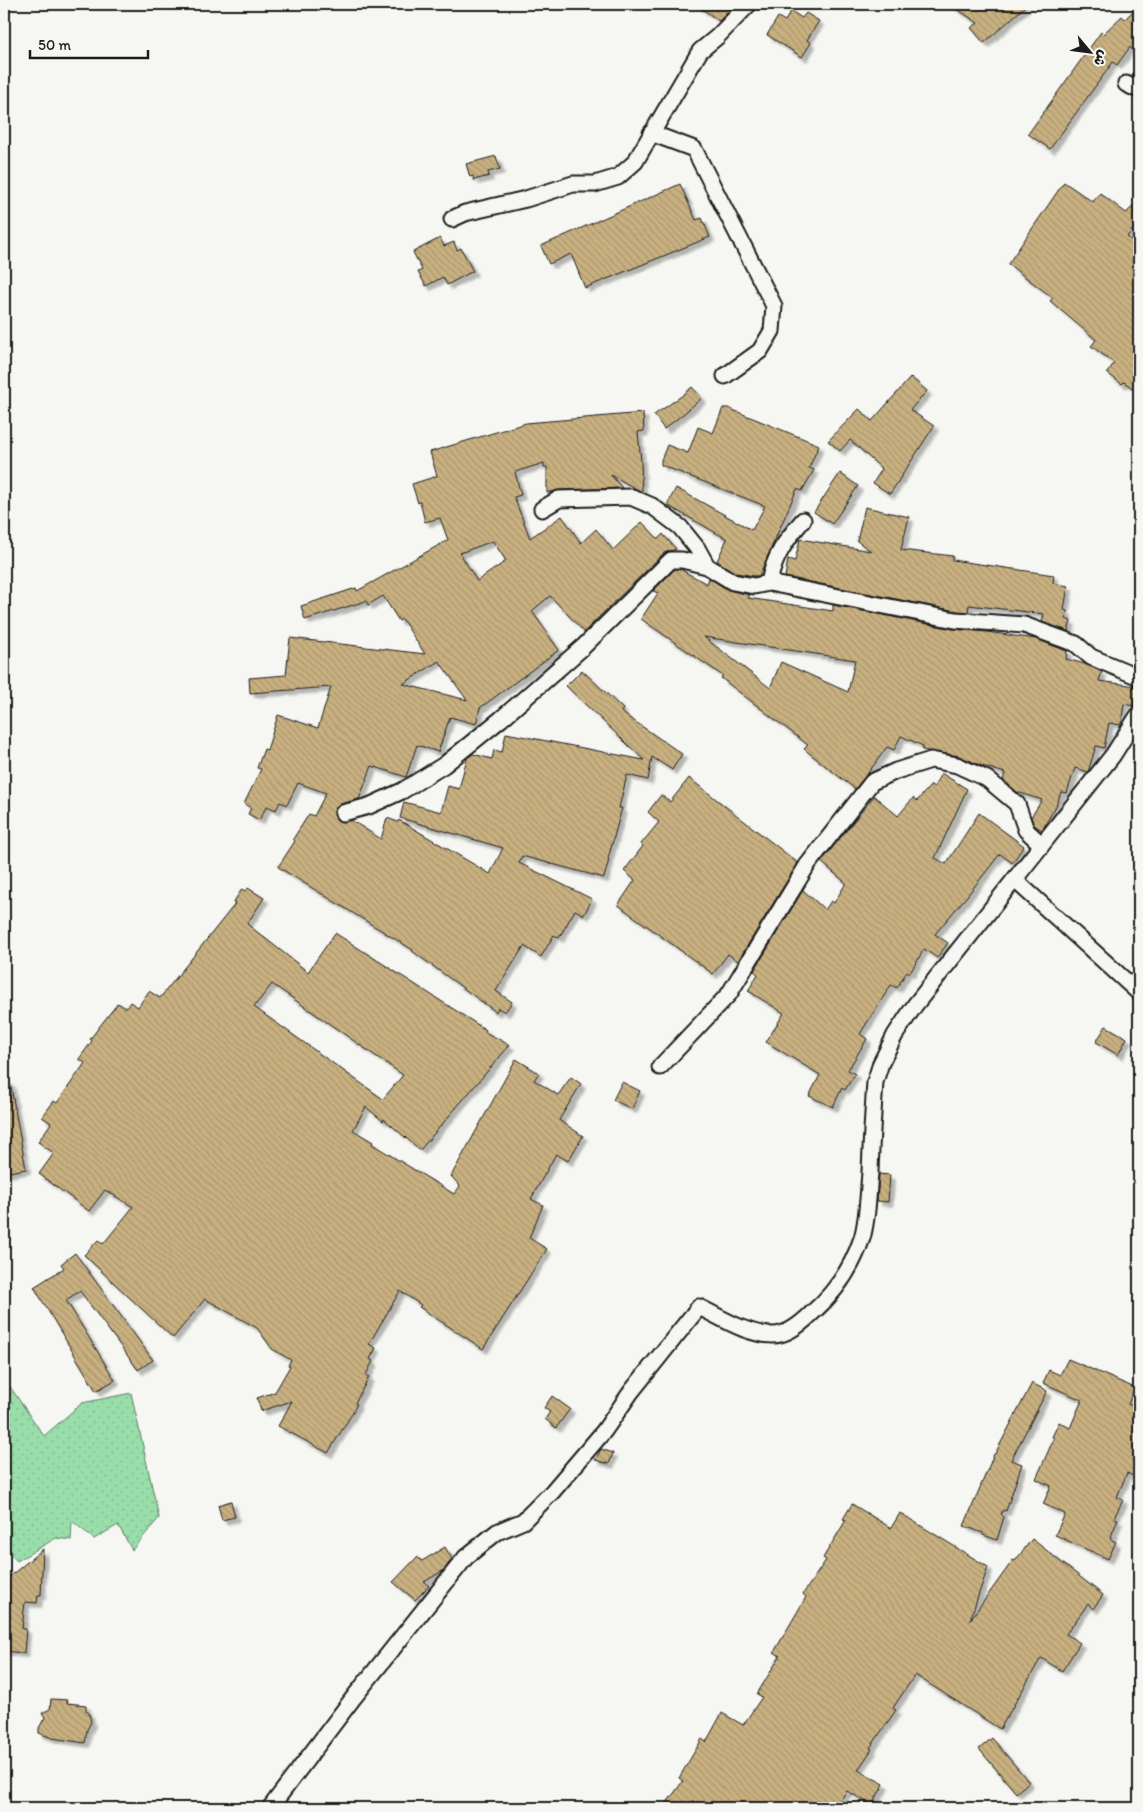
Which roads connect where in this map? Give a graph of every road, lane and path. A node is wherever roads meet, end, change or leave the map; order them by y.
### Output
1 (749, 4) edge
2 (651, 133) junction
3 (452, 219) dead end
4 (725, 376) dead end
5 (542, 509) dead end
6 (803, 520) dead end
7 (707, 566) junction
8 (769, 582) junction
9 (1139, 677) edge
10 (1139, 714) edge
11 (343, 813) dead end
12 (1042, 845) junction
13 (1015, 880) junction
14 (1139, 993) edge
15 (660, 1067) dead end
16 (270, 1808) edge

1 - 2 street
2 - 3 street
2 - 4 street
5 - 7 street
6 - 8 street
7 - 8 street
7 - 11 street
8 - 9 street
10 - 12 street
12 - 13 street
12 - 15 street
13 - 14 street
13 - 16 street

